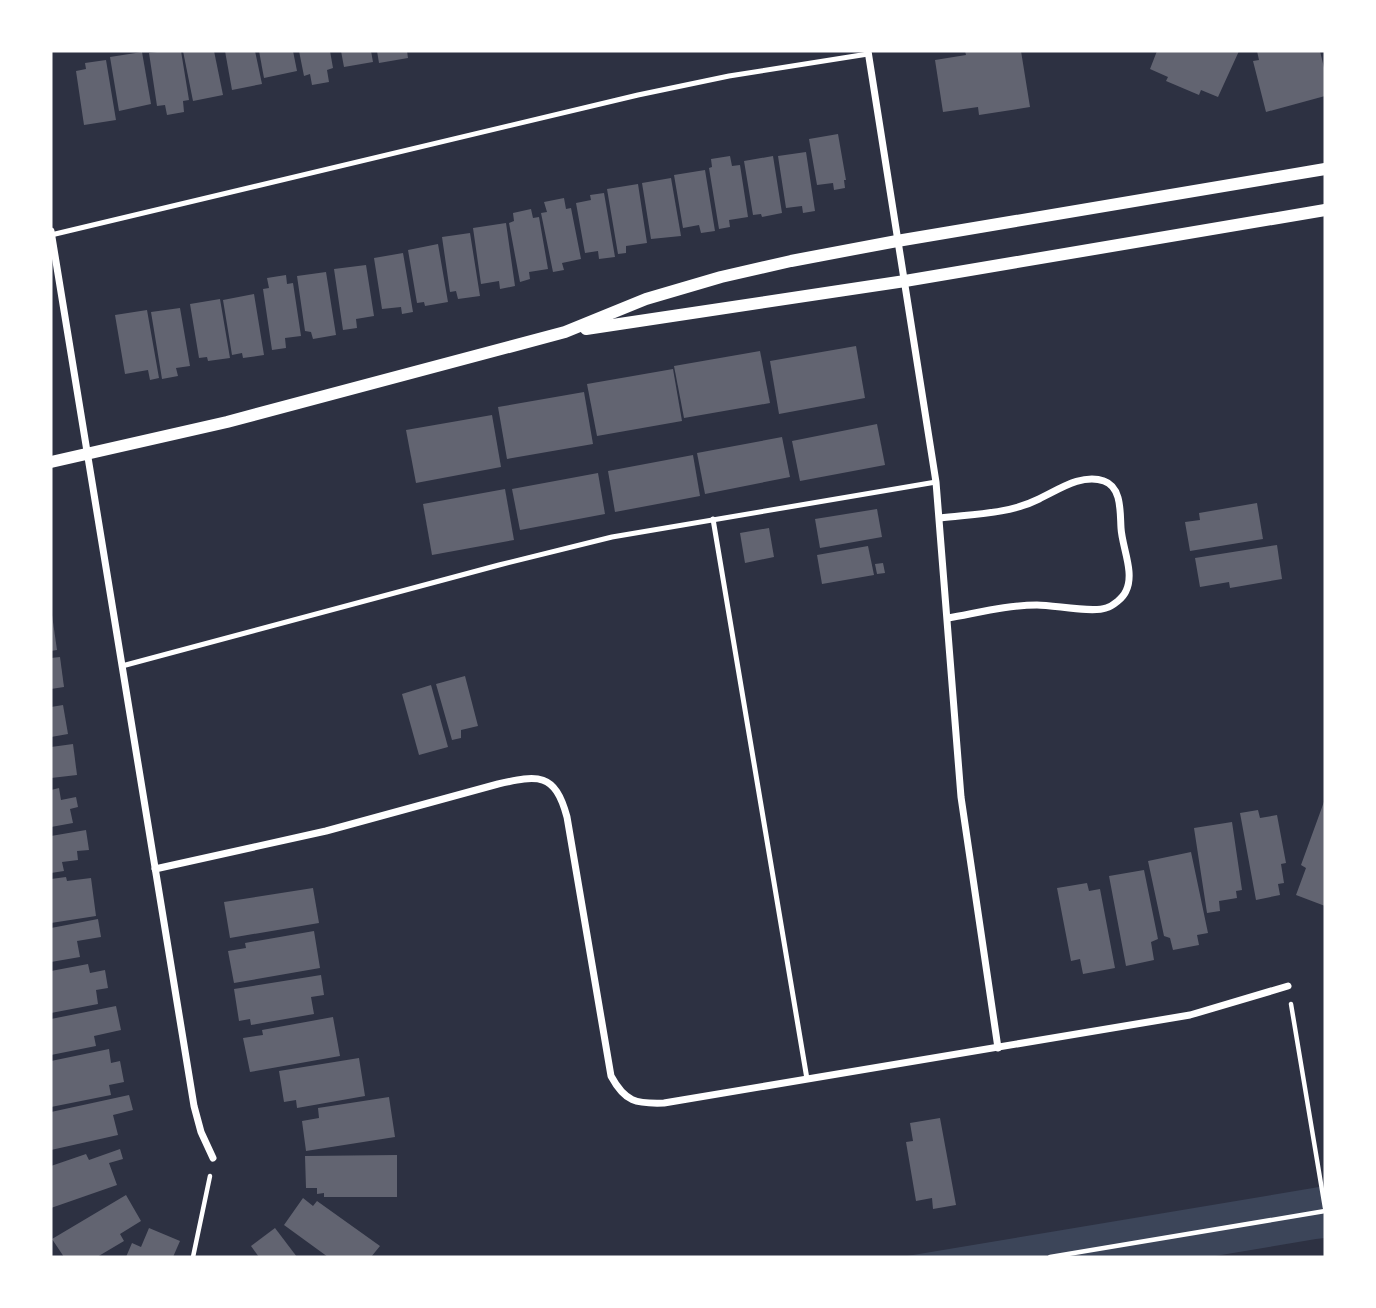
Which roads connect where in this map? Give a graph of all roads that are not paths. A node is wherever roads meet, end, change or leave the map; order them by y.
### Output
1 (868, 52) edge
2 (1325, 169) edge
3 (1325, 209) edge
4 (51, 233) edge
5 (898, 241) junction
6 (905, 281) junction
7 (565, 332) junction
8 (88, 455) junction
9 (51, 462) edge
10 (936, 482) junction
11 (940, 518) junction
12 (713, 519) junction
13 (948, 618) junction
14 (122, 666) junction
15 (155, 869) junction
16 (1288, 986) road end
17 (998, 1048) junction
18 (807, 1079) junction
19 (213, 1158) road end

1 - 4 lane
1 - 5 street
2 - 5 street
3 - 6 street
4 - 8 street
5 - 6 street
5 - 7 street
6 - 7 street
6 - 10 street
7 - 8 street
8 - 9 street
8 - 14 street
10 - 11 street
10 - 12 lane
11 - 13 street
11 - 13 street
12 - 14 lane
12 - 18 lane
13 - 17 street
14 - 15 street
15 - 18 street
15 - 19 street
16 - 17 street
17 - 18 street

